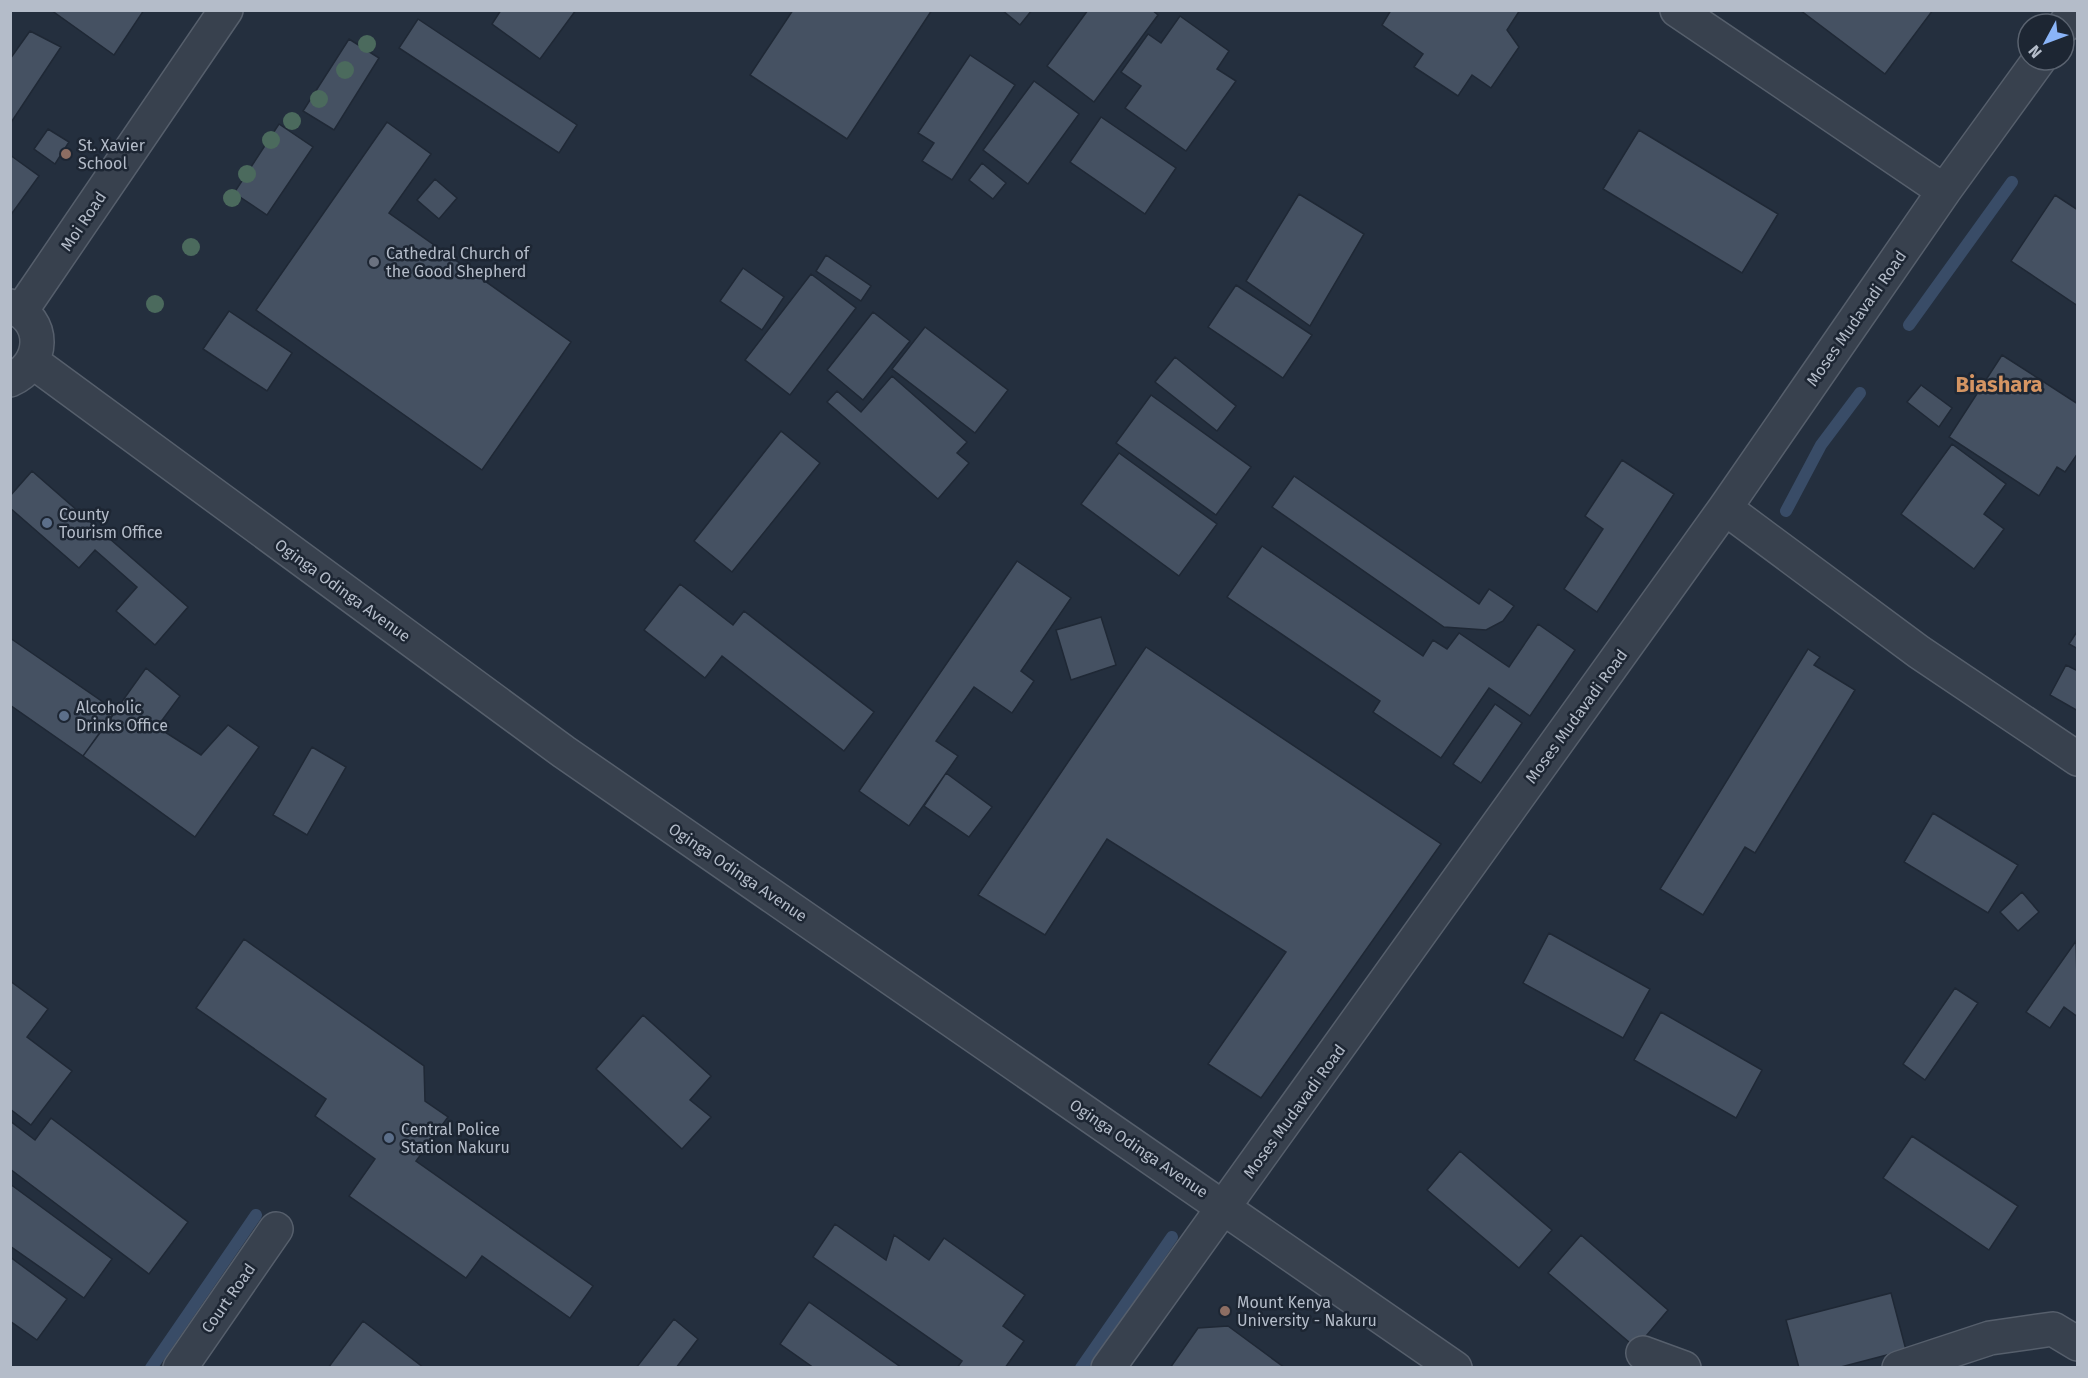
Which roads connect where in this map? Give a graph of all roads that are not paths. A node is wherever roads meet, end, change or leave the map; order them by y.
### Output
1 (226, 10) edge
2 (1677, 10) edge
3 (2030, 72) edge
4 (1944, 191) junction
5 (16, 309) edge
6 (22, 371) edge
7 (1725, 508) junction
8 (2078, 759) edge
9 (1225, 1207) junction
10 (276, 1229) dead end
11 (2078, 1344) edge
12 (1643, 1353) dead end
13 (180, 1368) edge
14 (1108, 1368) edge
15 (1455, 1368) edge
16 (1684, 1368) edge
17 (1899, 1368) edge

1 - 5 street, Moi Road
2 - 4 street
3 - 4 street, Moses Mudavadi Road
4 - 7 street, Moses Mudavadi Road
5 - 6 street
6 - 9 street, Oginga Odinga Avenue
7 - 8 street
7 - 9 street, Moses Mudavadi Road
9 - 14 street, Moses Mudavadi Road
9 - 15 street, Oginga Odinga Avenue
10 - 13 street, Court Road
11 - 17 street
12 - 16 street

